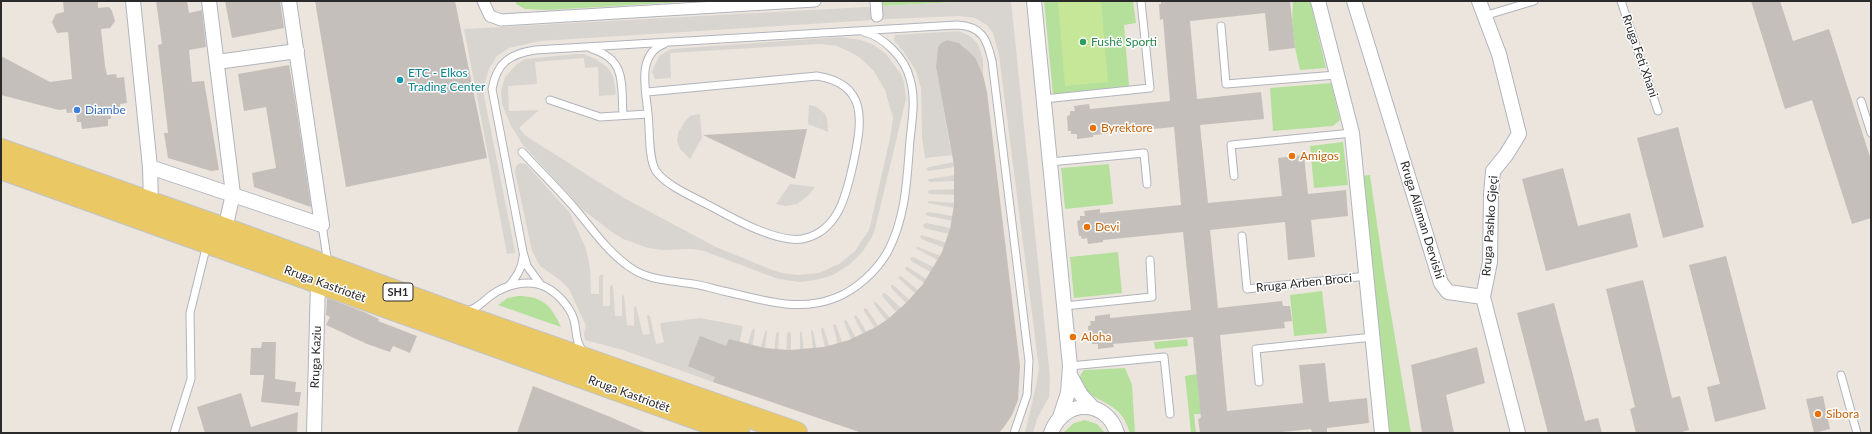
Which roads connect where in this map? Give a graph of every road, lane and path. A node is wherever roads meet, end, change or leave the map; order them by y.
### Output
1 (133, 1) edge
2 (209, 1) edge
3 (289, 1) edge
4 (483, 1) edge
5 (815, 1) edge
6 (876, 1) edge
7 (1034, 1) edge
8 (1141, 1) edge
9 (1318, 1) edge
10 (1354, 1) edge
11 (1479, 1) edge
12 (1534, 1) edge
13 (1621, 1) edge
14 (877, 16) dead end
15 (1484, 16) junction
16 (1221, 26) dead end
17 (859, 30) junction
18 (669, 41) junction
19 (588, 47) junction
20 (297, 51) junction
21 (217, 62) junction
22 (1336, 76) junction
23 (646, 92) junction
24 (1044, 99) junction
25 (550, 100) dead end
26 (1861, 101) dead end
27 (1658, 111) dead end
28 (648, 114) junction
29 (623, 115) junction
30 (1352, 132) junction
31 (1871, 133) edge
32 (1, 150) edge
33 (522, 152) dead end
34 (1050, 162) junction
35 (150, 167) junction
36 (1, 168) edge
37 (1234, 176) dead end
38 (1147, 184) dead end
39 (233, 194) junction
40 (151, 203) junction
41 (322, 225) junction
42 (225, 229) junction
43 (1242, 236) dead end
44 (208, 242) junction
45 (523, 252) junction
46 (1150, 260) dead end
47 (323, 274) junction
48 (1367, 276) junction
49 (541, 285) junction
50 (509, 286) junction
51 (1483, 297) junction
52 (1064, 306) junction
53 (451, 312) junction
54 (1373, 337) junction
55 (595, 361) junction
56 (1070, 371) junction
57 (1841, 375) dead end
58 (1259, 382) dead end
59 (1093, 408) junction
60 (1170, 414) dead end
61 (1060, 417) junction
62 (174, 433) edge
63 (314, 433) edge
64 (738, 433) edge
65 (796, 433) edge
66 (1014, 433) edge
67 (1051, 433) edge
68 (1117, 433) edge
69 (1382, 433) edge
70 (1518, 433) edge
71 (1857, 433) edge

1 - 35 street
2 - 21 street
3 - 20 street, Rruga Kastriotët
4 - 5 street
6 - 14 street
7 - 24 street
8 - 24 lane
9 - 22 street, Rruga Arben Broci
10 - 51 street, Rruga Allaman Dervishi
11 - 15 street, Rruga Pashko Gjeçi
12 - 15 lane
13 - 27 lane, Rruga Feti Xhani
15 - 51 street, Rruga Pashko Gjeçi
16 - 22 lane
17 - 18 lane
17 - 33 lane
17 - 66 lane
18 - 19 lane
18 - 23 lane
19 - 29 lane
19 - 45 lane
20 - 21 street
20 - 41 street, Rruga Kastriotët
21 - 39 street
22 - 30 street, Rruga Arben Broci
23 - 28 lane
23 - 28 lane
24 - 34 street
25 - 29 lane
26 - 31 lane
28 - 29 lane
30 - 37 lane
30 - 48 street, Rruga Arben Broci
32 - 40 main road, Rruga Kastriotët / SH1
34 - 38 lane
34 - 52 street
35 - 39 street
35 - 40 street
36 - 44 main road, Rruga Kastriotët / SH1
39 - 41 street
39 - 42 street
40 - 42 main road, Rruga Kastriotët / SH1
41 - 47 lane, Rruga Kastriotët
42 - 47 main road, Rruga Kastriotët / SH1
43 - 48 lane, Rruga Arben Broci
44 - 47 main road, Rruga Kastriotët / SH1
44 - 62 lane
45 - 49 lane
45 - 50 lane
46 - 52 lane
47 - 53 main road, Rruga Kastriotët / SH1
47 - 63 street, Rruga Kaziu
47 - 64 main road, Rruga Kastriotët / SH1
48 - 54 street, Rruga Arben Broci
49 - 50 lane
49 - 55 lane
50 - 53 lane
51 - 70 street
52 - 56 street
53 - 55 main road, Rruga Kastriotët / SH1
54 - 58 lane
54 - 69 street, Rruga Arben Broci
55 - 65 main road, Rruga Kastriotët / SH1
56 - 59 street
56 - 60 lane
56 - 61 street
57 - 71 lane
59 - 61 street
59 - 68 street
61 - 67 street

